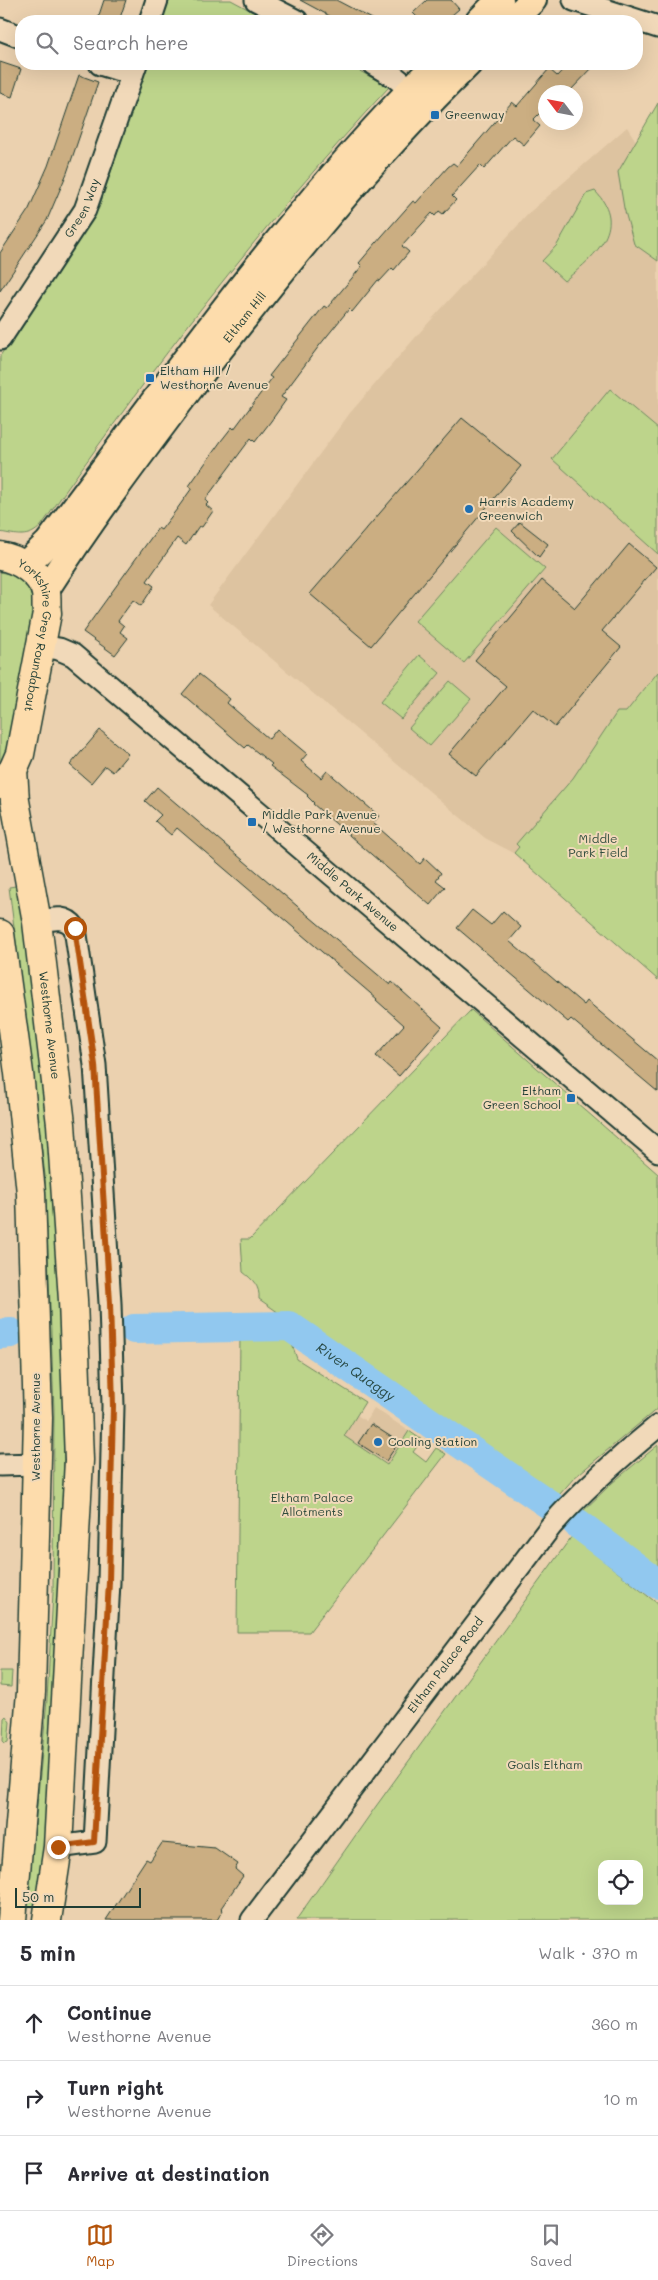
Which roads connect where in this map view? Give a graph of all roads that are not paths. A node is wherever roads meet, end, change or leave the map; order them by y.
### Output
1 (157, 0) edge
2 (256, 0) edge
3 (500, 0) edge
4 (532, 0) edge
5 (574, 0) edge
6 (152, 15) edge
7 (285, 15) edge
8 (484, 15) edge
9 (517, 15) edge
10 (621, 15) edge
11 (643, 22) edge
12 (658, 27) edge
13 (0, 29) edge
14 (15, 35) edge
15 (134, 70) edge
16 (384, 70) edge
17 (430, 70) edge
18 (462, 70) edge
19 (410, 89) junction
20 (0, 339) edge
21 (12, 561) edge
22 (45, 591) junction
23 (41, 646) junction
24 (7, 778) edge
25 (45, 920) junction
26 (0, 934) edge
27 (658, 1151) edge
28 (658, 1426) edge
29 (37, 1464) junction
30 (0, 1465) edge
31 (58, 1847) junction
32 (12, 1920) edge
33 (47, 1920) edge
34 (252, 1920) edge

1 - 6 street
2 - 7 street
3 - 8 main road
4 - 9 main road
5 - 10 street
11 - 12 street
13 - 14 street
15 - 20 street, Green Way
16 - 19 street
17 - 19 main road, Eltham Hill
18 - 22 main road, Eltham Hill
19 - 21 main road, Eltham Hill
21 - 22 highway, Yorkshire Grey Roundabout
22 - 23 highway, Yorkshire Grey Roundabout
23 - 24 highway, Yorkshire Grey Roundabout
23 - 27 street, Middle Park Avenue
24 - 25 highway, Westhorne Avenue
25 - 31 highway, Westhorne Avenue
25 - 31 street
26 - 29 highway, Westhorne Avenue
28 - 34 street, Eltham Palace Road
29 - 30 street
29 - 32 highway, Westhorne Avenue
31 - 33 highway, Westhorne Avenue

